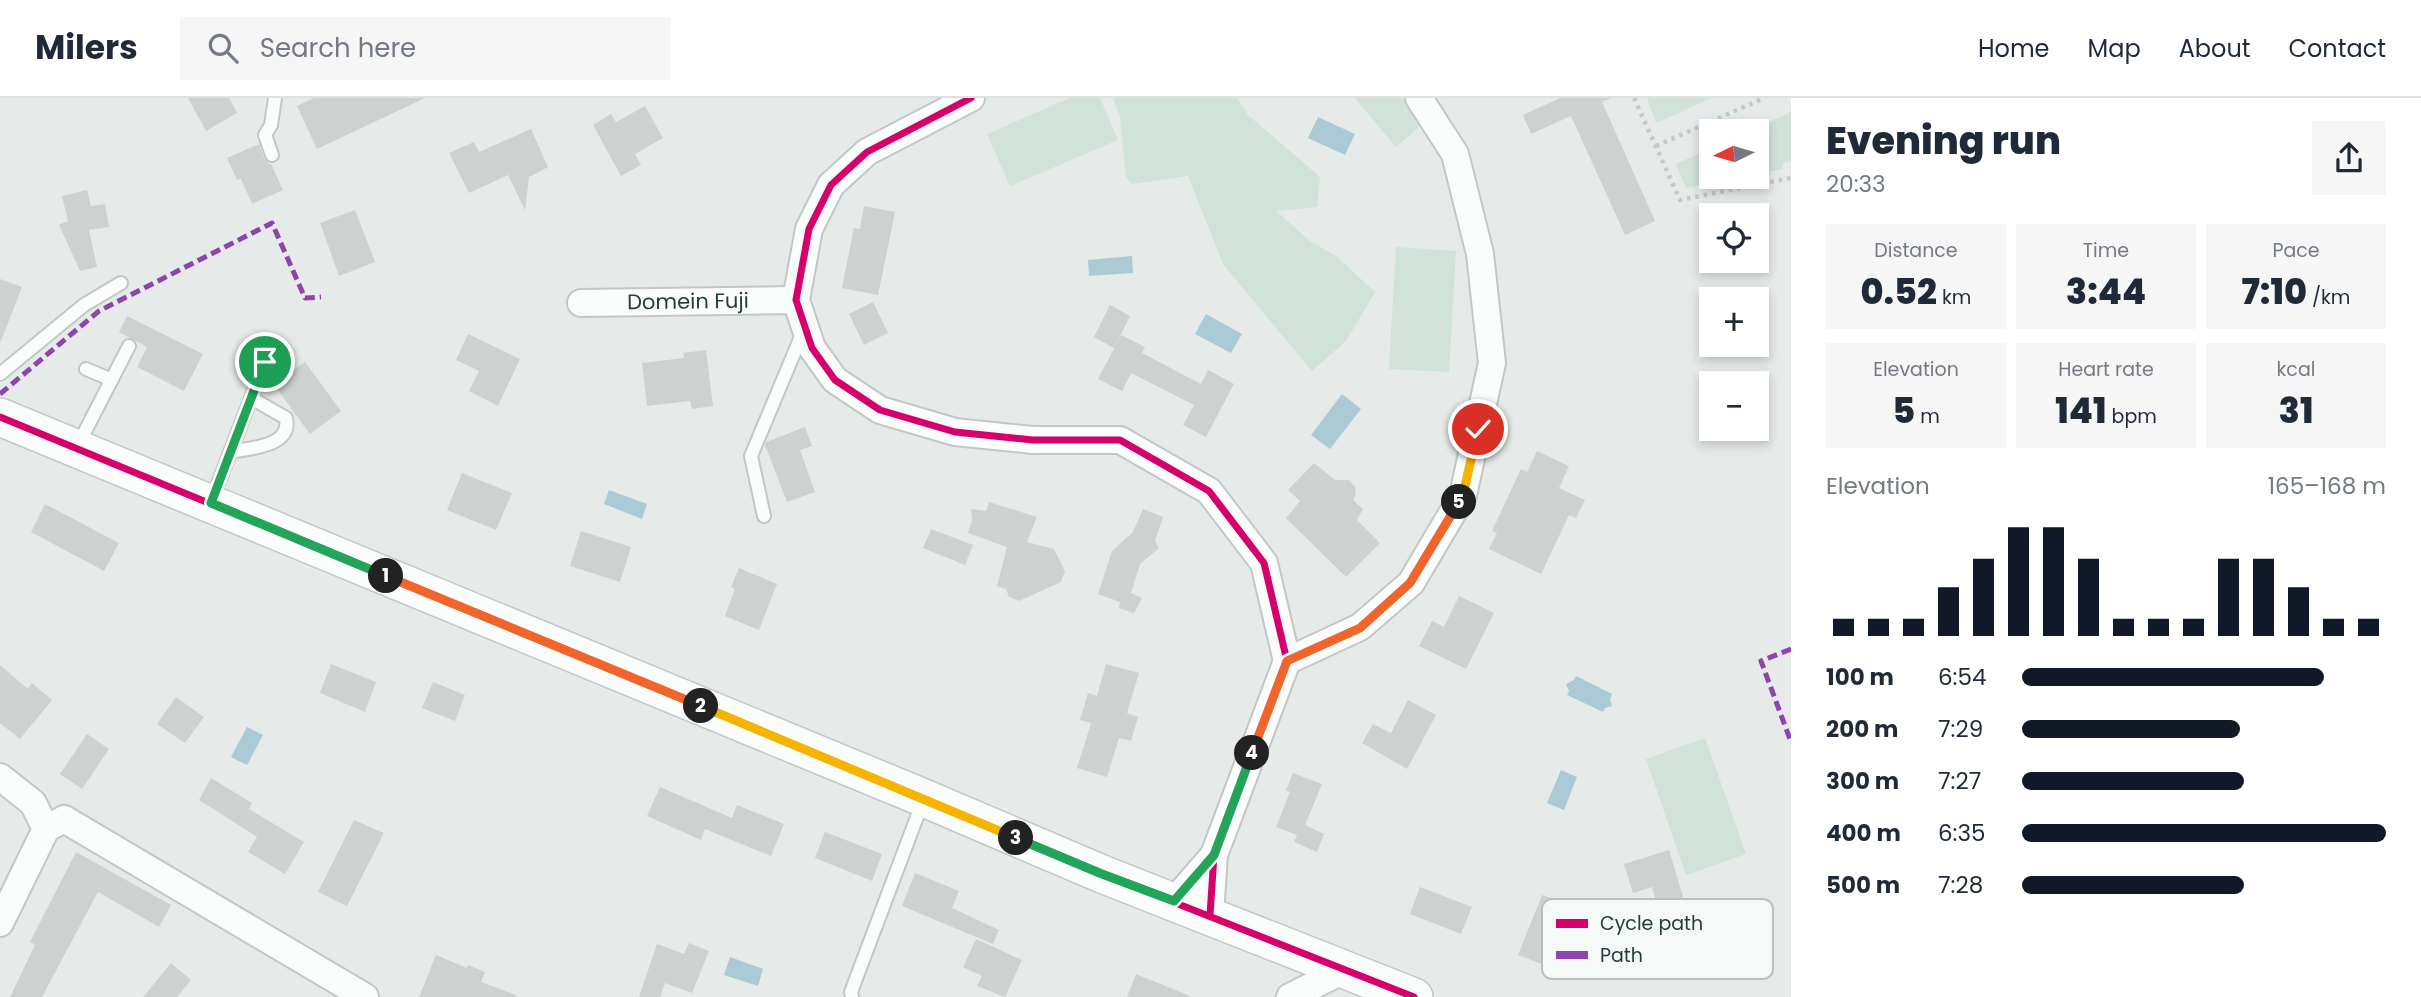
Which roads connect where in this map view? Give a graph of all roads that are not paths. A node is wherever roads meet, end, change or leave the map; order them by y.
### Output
1 (275, 98) edge
2 (971, 98) edge
3 (1419, 98) edge
4 (272, 155) dead end
5 (121, 283) dead end
6 (796, 300) junction
7 (581, 303) dead end
8 (805, 326) junction
9 (129, 346) dead end
10 (283, 350) dead end
11 (86, 369) dead end
12 (0, 374) edge
13 (112, 380) junction
14 (251, 398) junction
15 (0, 417) edge
16 (77, 448) junction
17 (230, 452) junction
18 (211, 503) junction
19 (764, 516) dead end
20 (1287, 661) junction
21 (0, 777) edge
22 (924, 799) junction
23 (46, 829) junction
24 (1214, 855) junction
25 (1174, 901) junction
26 (1210, 915) junction
27 (0, 923) edge
28 (1343, 970) junction
29 (365, 997) edge
30 (852, 997) edge
31 (1290, 997) edge
32 (1414, 997) edge

1 - 4 lane
2 - 6 street
3 - 20 street
5 - 12 lane
6 - 7 street, Domein Fuji
6 - 8 street
8 - 19 lane
8 - 20 street
9 - 13 lane
10 - 14 lane
11 - 13 lane
13 - 16 lane
14 - 17 lane
14 - 17 lane
15 - 16 main road
16 - 18 main road
17 - 18 lane
18 - 22 main road
20 - 24 street
21 - 23 street
22 - 25 main road
22 - 30 lane
23 - 27 street
23 - 29 street
24 - 25 street
24 - 26 street
25 - 26 main road
26 - 28 main road
28 - 31 street
28 - 32 main road

